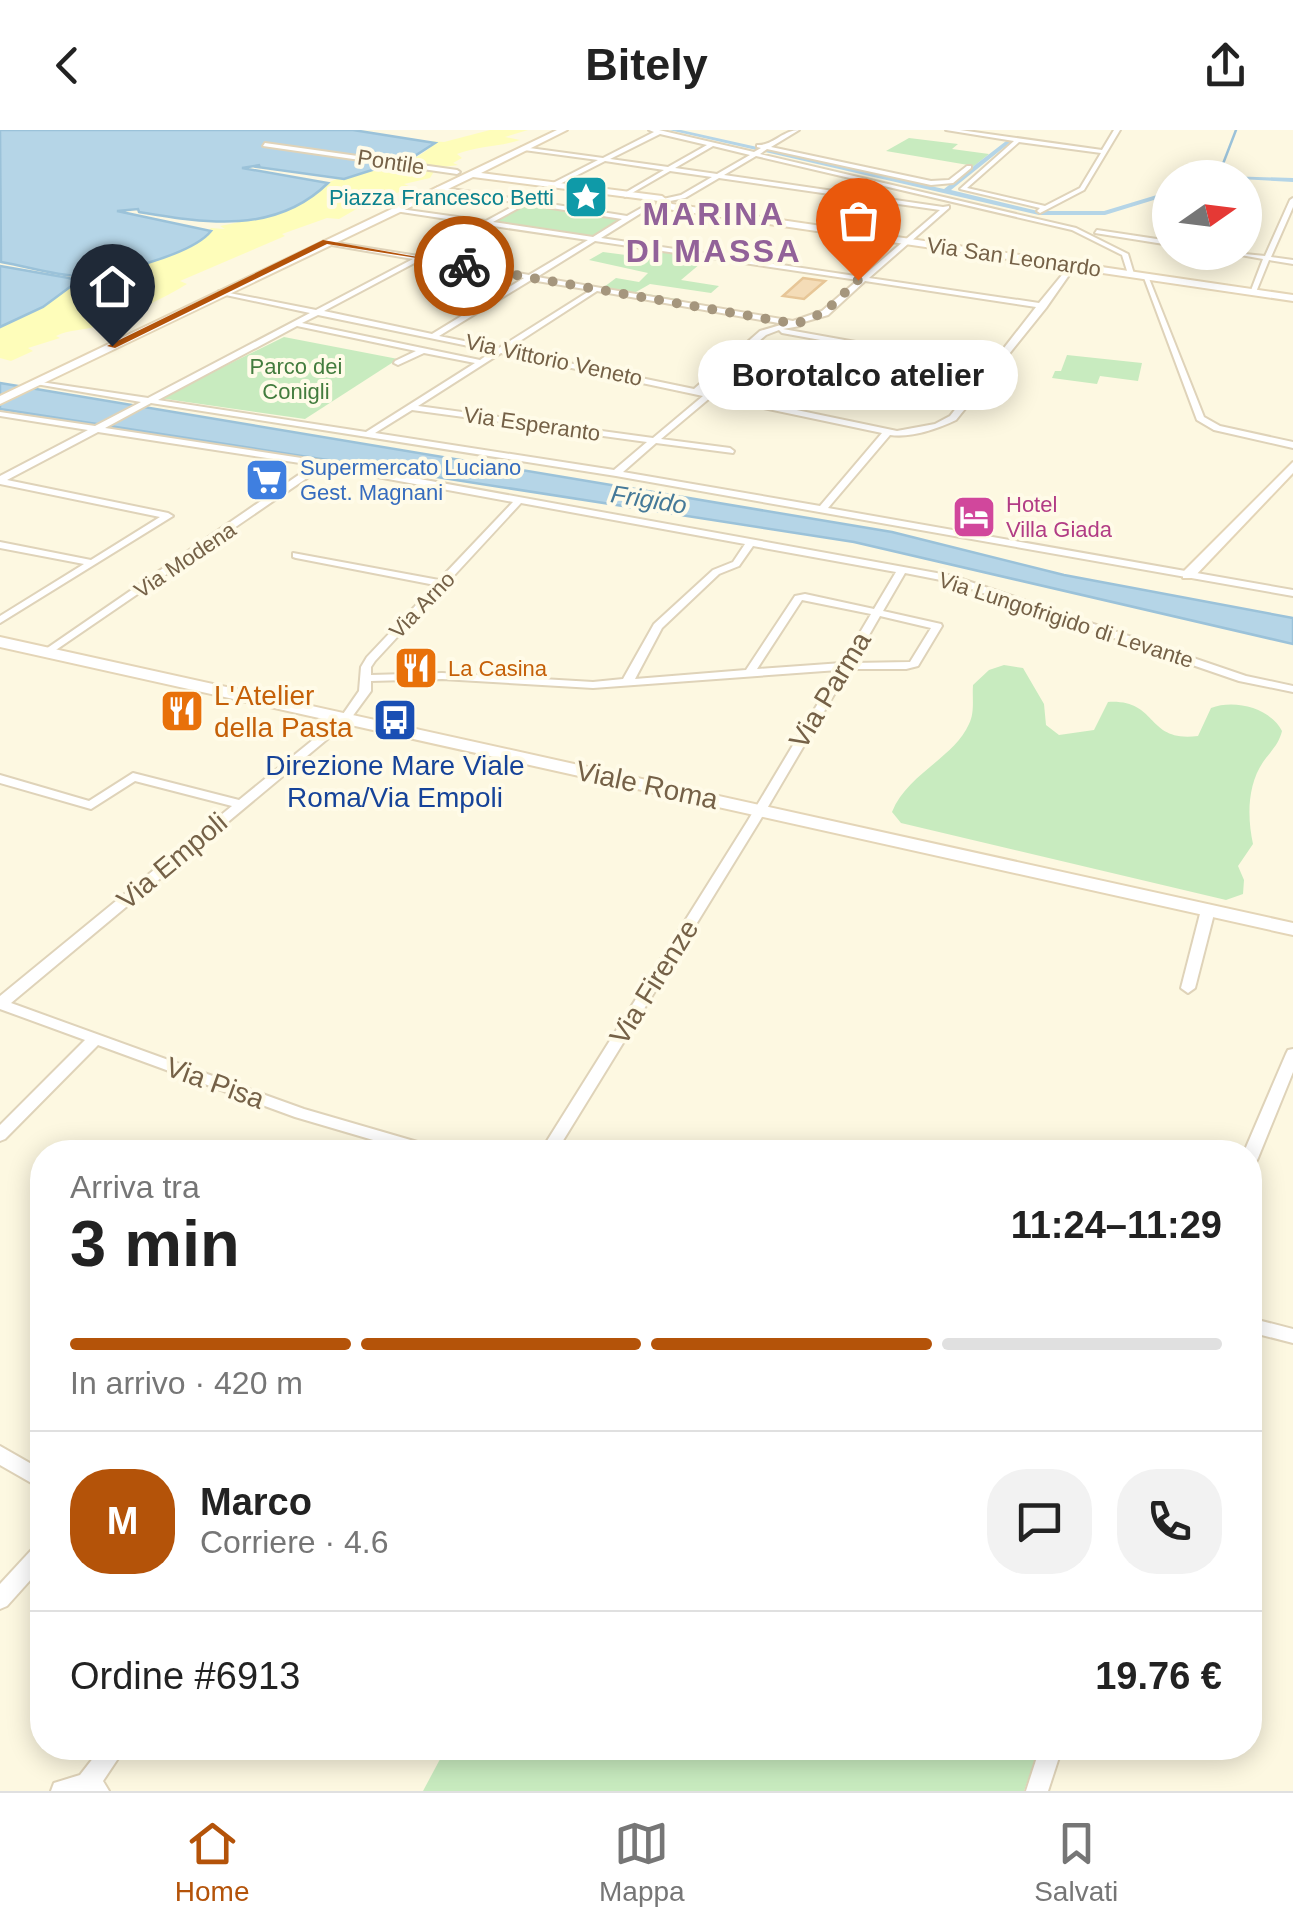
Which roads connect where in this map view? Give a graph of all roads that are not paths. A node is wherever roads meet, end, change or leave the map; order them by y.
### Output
1 (562, 130) edge
2 (690, 130) edge
3 (796, 130) edge
4 (948, 130) edge
5 (1117, 130) edge
6 (661, 131) edge
7 (1018, 140) junction
8 (712, 144) junction
9 (265, 145) dead end
10 (766, 147) junction
11 (524, 148) junction
12 (1105, 152) junction
13 (756, 153) junction
14 (608, 159) junction
15 (969, 167) dead end
16 (670, 168) junction
17 (457, 172) dead end
18 (470, 174) junction
19 (719, 175) junction
20 (553, 186) junction
21 (438, 189) junction
22 (625, 196) junction
23 (956, 200) junction
24 (1293, 200) edge
25 (524, 202) junction
26 (660, 203) junction
27 (395, 209) junction
28 (944, 209) junction
29 (1045, 209) junction
30 (1028, 216) junction
31 (627, 218) junction
32 (483, 223) junction
33 (1076, 230) junction
34 (594, 240) junction
35 (904, 240) junction
36 (1152, 241) edge
37 (326, 242) junction
38 (416, 258) junction
39 (1262, 258) edge
40 (1269, 259) junction
41 (1293, 262) edge
42 (1073, 266) junction
43 (1130, 274) junction
44 (1145, 276) junction
45 (527, 280) junction
46 (858, 280) junction
47 (594, 291) junction
48 (221, 292) junction
49 (1252, 292) junction
50 (1293, 298) edge
51 (1043, 306) junction
52 (318, 312) junction
53 (297, 324) junction
54 (796, 324) junction
55 (775, 329) junction
56 (435, 335) junction
57 (502, 349) junction
58 (423, 350) junction
59 (480, 362) junction
60 (398, 363) dead end
61 (993, 369) junction
62 (31, 385) junction
63 (698, 389) junction
64 (712, 393) junction
65 (0, 400) edge
66 (140, 404) junction
67 (410, 407) junction
68 (0, 414) edge
69 (99, 427) junction
70 (368, 434) junction
71 (886, 434) junction
72 (654, 440) junction
73 (1293, 445) edge
74 (730, 451) dead end
75 (321, 464) junction
76 (1293, 466) edge
77 (616, 473) junction
78 (0, 481) edge
79 (519, 500) junction
80 (823, 508) junction
81 (751, 542) junction
82 (0, 545) edge
83 (296, 555) dead end
84 (92, 563) junction
85 (902, 570) junction
86 (1188, 575) junction
87 (442, 583) junction
88 (1293, 593) edge
89 (876, 611) junction
90 (0, 620) edge
91 (0, 642) edge
92 (47, 653) junction
93 (845, 666) junction
94 (748, 674) junction
95 (366, 678) junction
96 (627, 683) junction
97 (1293, 689) edge
98 (345, 719) junction
99 (0, 778) edge
100 (240, 804) junction
101 (759, 810) junction
102 (1208, 910) junction
103 (1293, 929) edge
104 (1188, 988) dead end
105 (0, 1004) edge
106 (94, 1040) junction
107 (1291, 1065) edge
108 (0, 1135) edge
109 (391, 1140) edge
110 (555, 1140) edge
111 (1258, 1140) edge
112 (1262, 1328) edge
113 (1293, 1336) edge
114 (0, 1455) edge
115 (30, 1473) edge
116 (30, 1567) edge
117 (0, 1599) edge
118 (108, 1760) edge
119 (1047, 1760) edge
120 (93, 1788) edge
121 (62, 1791) edge
122 (1037, 1791) edge

1 - 11 main road
2 - 10 street
3 - 10 street
4 - 7 street
5 - 12 street
6 - 8 street
6 - 14 street
7 - 12 street
7 - 29 street
8 - 13 street
8 - 16 street
9 - 17 street, Pontile
10 - 13 street
10 - 15 street
11 - 14 street
11 - 18 main road
12 - 29 street
13 - 19 street
13 - 23 street
14 - 16 street
14 - 20 street
16 - 19 street
16 - 22 street
18 - 20 main road
18 - 21 main road
19 - 26 street
19 - 28 street
20 - 22 main road
20 - 25 street
20 - 26 main road
21 - 25 street
21 - 27 main road
22 - 26 main road
23 - 28 street
23 - 30 street
24 - 40 street
25 - 31 street
25 - 32 street
26 - 31 street
26 - 35 main road, Via San Leonardo
27 - 32 street
27 - 37 main road
28 - 35 street
29 - 30 street
30 - 33 street
31 - 34 street
32 - 34 street
32 - 38 street
33 - 36 street
33 - 43 street
34 - 45 street
34 - 46 street
35 - 42 main road, Via San Leonardo
35 - 46 street
37 - 38 street
37 - 48 main road
38 - 45 street
38 - 52 street
39 - 40 street
40 - 41 street
40 - 49 street
42 - 43 main road, Via San Leonardo
42 - 51 street
43 - 44 main road, Via San Leonardo
44 - 49 main road, Via San Leonardo
44 - 73 street
45 - 47 street
45 - 56 street
46 - 51 street
46 - 54 street
47 - 54 street
47 - 57 street
48 - 52 street, Via Vittorio Veneto
48 - 62 main road
49 - 50 main road, Via San Leonardo
51 - 61 street
52 - 53 street
52 - 56 street, Via Vittorio Veneto
53 - 58 street
53 - 66 street
54 - 55 street
55 - 61 street
55 - 63 street
56 - 57 street, Via Vittorio Veneto
57 - 59 street
57 - 63 street, Via Vittorio Veneto
58 - 59 street
58 - 60 street
59 - 67 street
61 - 71 street
62 - 65 main road
62 - 66 street
63 - 64 street, Via Vittorio Veneto
64 - 71 street, Via Vittorio Veneto
64 - 72 street
66 - 69 street
66 - 70 street
67 - 70 street
67 - 72 street, Via Esperanto
68 - 69 street, Via Lungofrigido di Levante
69 - 75 street, Via Lungofrigido di Levante
69 - 78 street
70 - 77 street
71 - 80 street
72 - 74 street, Via Esperanto
72 - 77 street
75 - 79 street, Via Lungofrigido di Levante
75 - 92 street, Via Modena
76 - 86 main road
77 - 80 street
78 - 84 street
79 - 81 street, Via Lungofrigido di Levante
79 - 87 street, Via Arno
80 - 86 street
81 - 85 street, Via Lungofrigido di Levante
81 - 96 street
82 - 84 street
83 - 87 street
84 - 90 street
85 - 89 street, Via Parma
85 - 97 street, Via Lungofrigido di Levante
86 - 88 street
87 - 95 street, Via Arno
89 - 93 street, Via Parma
89 - 93 street
89 - 94 street
91 - 92 main road, Viale Roma
92 - 98 main road, Viale Roma
93 - 94 street
93 - 101 street, Via Parma
94 - 96 street
95 - 96 street
95 - 98 street, Via Arno
98 - 100 street, Via Empoli
98 - 101 main road, Viale Roma
99 - 100 street
100 - 105 street, Via Empoli
101 - 102 main road, Viale Roma
101 - 110 street, Via Firenze
102 - 103 main road, Viale Roma
102 - 104 street
105 - 106 street, Via Pisa
106 - 108 street
106 - 109 street, Via Pisa
107 - 111 street
112 - 113 street
114 - 115 street
116 - 117 street
118 - 120 street
119 - 122 street
120 - 121 street

